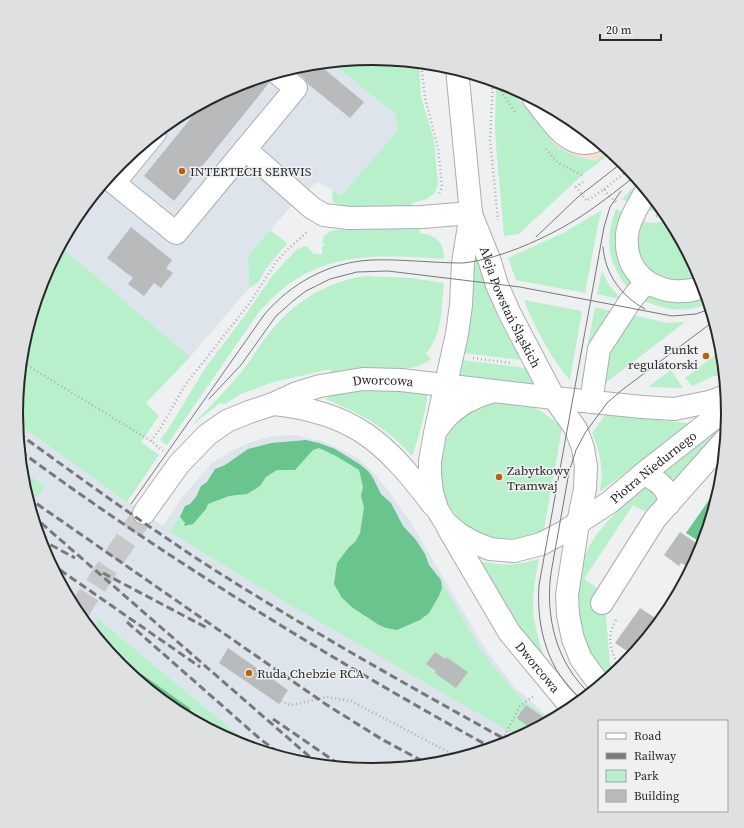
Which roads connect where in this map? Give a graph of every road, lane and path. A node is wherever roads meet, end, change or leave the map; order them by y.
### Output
1 (422, 69) edge
2 (458, 76) edge
3 (282, 77) edge
4 (493, 87) edge
5 (544, 111) edge
6 (591, 143) edge
7 (245, 149) junction
8 (624, 173) edge
9 (112, 181) edge
10 (604, 189) dead end
11 (644, 195) edge
12 (471, 212) junction
13 (324, 215) junction
14 (422, 217) junction
15 (498, 226) dead end
16 (646, 282) junction
17 (697, 289) edge
18 (452, 354) junction
19 (534, 359) junction
20 (27, 364) edge
21 (401, 380) junction
22 (445, 385) junction
23 (496, 390) junction
24 (554, 398) junction
25 (720, 398) edge
26 (591, 402) junction
27 (273, 404) junction
28 (721, 413) edge
29 (435, 433) junction
30 (151, 441) junction
31 (719, 447) edge
32 (179, 464) junction
33 (643, 474) junction
34 (610, 502) junction
35 (669, 504) junction
36 (144, 513) tunnel mouth
37 (441, 515) junction
38 (578, 523) junction
39 (573, 559) junction
40 (602, 603) dead end
41 (618, 617) dead end
42 (617, 663) edge
43 (597, 680) edge
44 (530, 691) dead end
45 (281, 701) dead end
46 (568, 703) edge
47 (504, 737) edge
48 (451, 753) edge

1 - 14 path
2 - 12 main road, Aleja Powstań Śląskich
3 - 7 main road
4 - 15 path
5 - 6 main road
7 - 9 main road
7 - 13 main road
8 - 10 path
11 - 16 main road
12 - 14 main road
12 - 18 main road, Aleja Powstań Śląskich
12 - 19 main road, Aleja Powstań Śląskich
13 - 14 main road
13 - 30 path
16 - 17 main road
16 - 26 main road
18 - 19 path
18 - 21 main road
18 - 22 main road, Aleja Powstań Śląskich
19 - 24 main road, Aleja Powstań Śląskich
20 - 30 path
21 - 22 main road, Dworcowa
21 - 27 main road, Dworcowa
22 - 23 main road, Dworcowa
22 - 29 main road, Aleja Powstań Śląskich
23 - 24 main road, Dworcowa
23 - 29 main road
24 - 26 main road
24 - 38 main road, Aleja Powstań Śląskich
25 - 26 main road
27 - 32 main road, Dworcowa
27 - 37 main road, Dworcowa
28 - 33 main road, Piotra Niedurnego
29 - 37 main road, Aleja Powstań Śląskich
30 - 32 path
31 - 35 main road
32 - 36 main road, Dworcowa
33 - 34 main road, Piotra Niedurnego
33 - 35 main road
34 - 38 main road, Piotra Niedurnego
34 - 39 main road
35 - 40 main road
37 - 38 main road, Piotra Niedurnego
37 - 46 main road, Dworcowa
38 - 39 main road, Aleja Powstań Śląskich
39 - 43 main road
41 - 42 path
44 - 47 path
45 - 48 path

